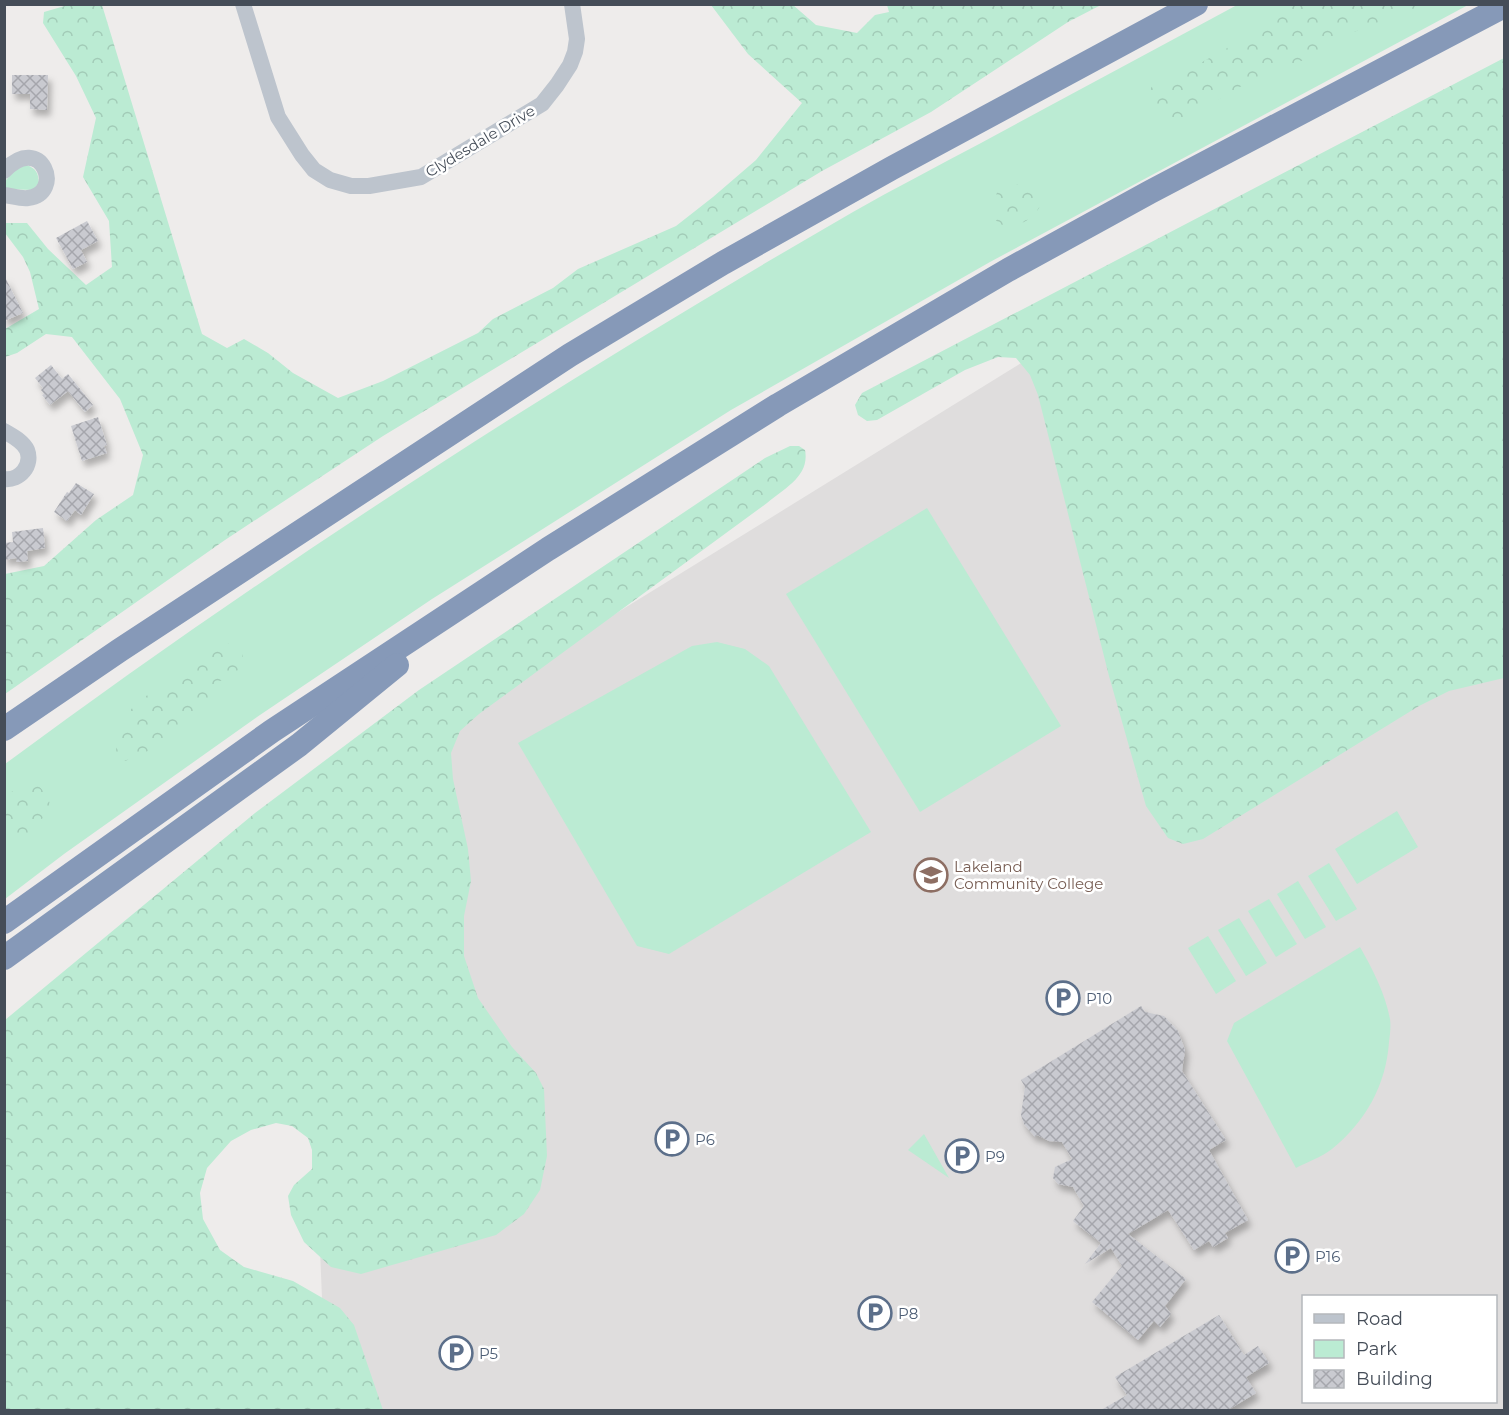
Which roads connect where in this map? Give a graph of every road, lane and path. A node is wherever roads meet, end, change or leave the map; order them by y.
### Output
1 (243, 4) edge
2 (572, 4) edge
3 (1196, 4) edge
4 (1504, 6) edge
5 (4, 171) edge
6 (4, 195) edge
7 (4, 431) edge
8 (4, 479) edge
9 (494, 586) junction
10 (120, 650) junction
11 (4, 729) edge
12 (4, 738) edge
13 (4, 922) edge
14 (4, 958) edge

1 - 2 street, Clydesdale Drive
3 - 10 highway
4 - 9 highway
5 - 6 street
7 - 8 street
9 - 13 highway
9 - 14 highway
10 - 11 highway
10 - 12 highway

